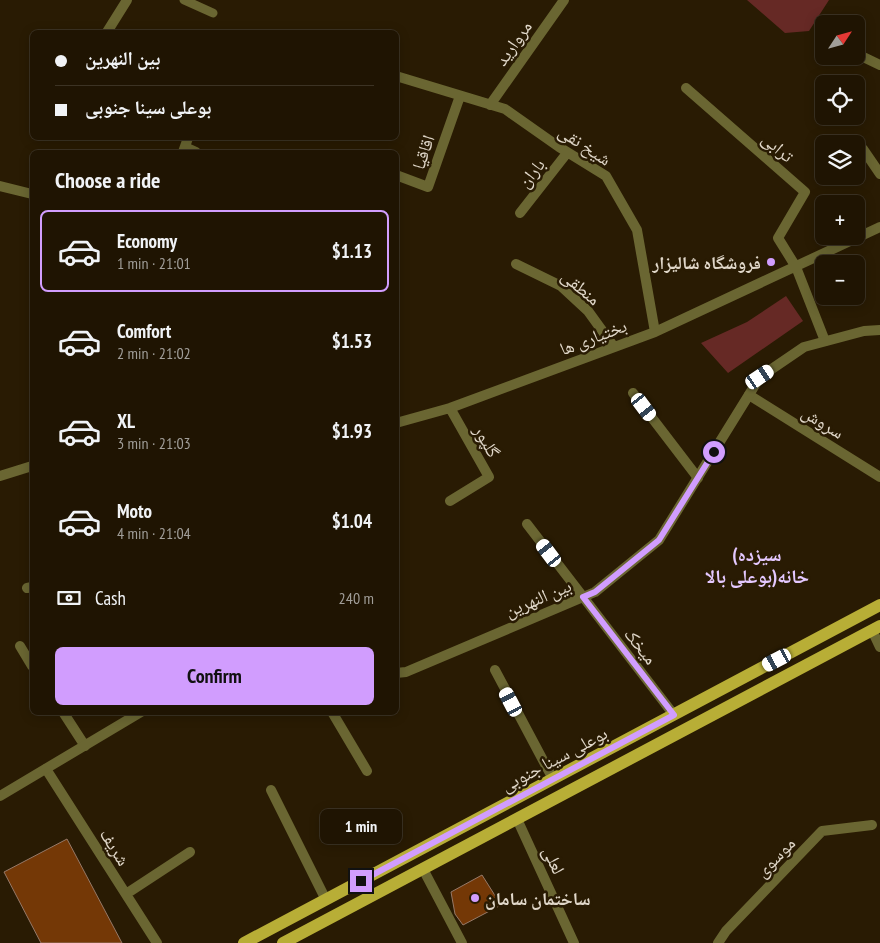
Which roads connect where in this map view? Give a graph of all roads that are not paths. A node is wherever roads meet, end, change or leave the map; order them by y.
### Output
1 (127, 0) edge
2 (184, 0) edge
3 (564, 0) edge
4 (213, 13) dead end
5 (108, 30) edge
6 (865, 58) edge
7 (880, 65) edge
8 (399, 77) edge
9 (686, 88) dead end
10 (460, 96) junction
11 (490, 105) junction
12 (568, 153) junction
13 (865, 153) edge
14 (880, 174) edge
15 (399, 176) edge
16 (0, 186) edge
17 (30, 194) edge
18 (520, 213) dead end
19 (880, 227) edge
20 (516, 264) dead end
21 (796, 267) junction
22 (880, 330) edge
23 (655, 332) junction
24 (825, 341) junction
25 (614, 347) junction
26 (633, 393) dead end
27 (749, 395) junction
28 (450, 408) junction
29 (399, 422) edge
30 (30, 467) edge
31 (0, 476) edge
32 (880, 477) edge
33 (698, 478) junction
34 (450, 501) dead end
35 (527, 524) dead end
36 (583, 597) junction
37 (880, 605) edge
38 (876, 628) edge
39 (20, 646) dead end
40 (880, 647) edge
41 (30, 663) edge
42 (495, 670) dead end
43 (399, 673) edge
44 (65, 715) edge
45 (136, 715) edge
46 (334, 715) edge
47 (674, 715) junction
48 (85, 746) junction
49 (46, 768) junction
50 (367, 771) dead end
51 (553, 779) junction
52 (270, 790) dead end
53 (0, 796) edge
54 (517, 819) junction
55 (872, 825) dead end
56 (190, 852) dead end
57 (423, 868) junction
58 (126, 894) junction
59 (326, 900) junction
60 (157, 943) edge
61 (244, 943) edge
62 (283, 943) edge
63 (462, 943) edge
64 (574, 943) edge
65 (718, 943) edge

1 - 5 street
2 - 4 lane
3 - 11 street, مروارید
6 - 7 street
8 - 10 street, شیخ نقی
9 - 21 street, ترابی
10 - 11 street, شیخ نقی
10 - 15 street, اقاقیا
11 - 12 street, شیخ نقی
12 - 18 street, باران
12 - 23 street, شیخ نقی
13 - 14 street
16 - 17 street
19 - 21 street, بختیاری ها
20 - 25 street, منطقی
21 - 23 street, بختیاری ها
21 - 24 street
22 - 24 street, بین النهرین
23 - 25 street, بختیاری ها
24 - 27 street, بین النهرین
25 - 28 street, بختیاری ها
26 - 33 street
27 - 32 street, سروش
27 - 33 street, بین النهرین
28 - 29 street, بختیاری ها
28 - 34 street, گلپور
30 - 31 street
33 - 36 street, بین النهرین
35 - 36 street, میخک
36 - 43 street, بین النهرین
36 - 47 street, میخک
37 - 47 main road, بوعلی سینا جنوبی
38 - 40 street
38 - 54 main road, بوعلی سینا جنوبی
39 - 41 street
42 - 51 street
44 - 48 street
45 - 48 street
46 - 50 street
47 - 51 main road, بوعلی سینا جنوبی
48 - 49 street
49 - 53 street
49 - 58 street, شریف
51 - 59 main road, بوعلی سینا جنوبی
52 - 59 street
54 - 57 main road, بوعلی سینا جنوبی
54 - 64 street, لعلی
55 - 65 street, موسوی
56 - 58 street
57 - 62 main road, بوعلی سینا جنوبی
57 - 63 street
58 - 60 street, شریف
59 - 61 main road, بوعلی سینا جنوبی

